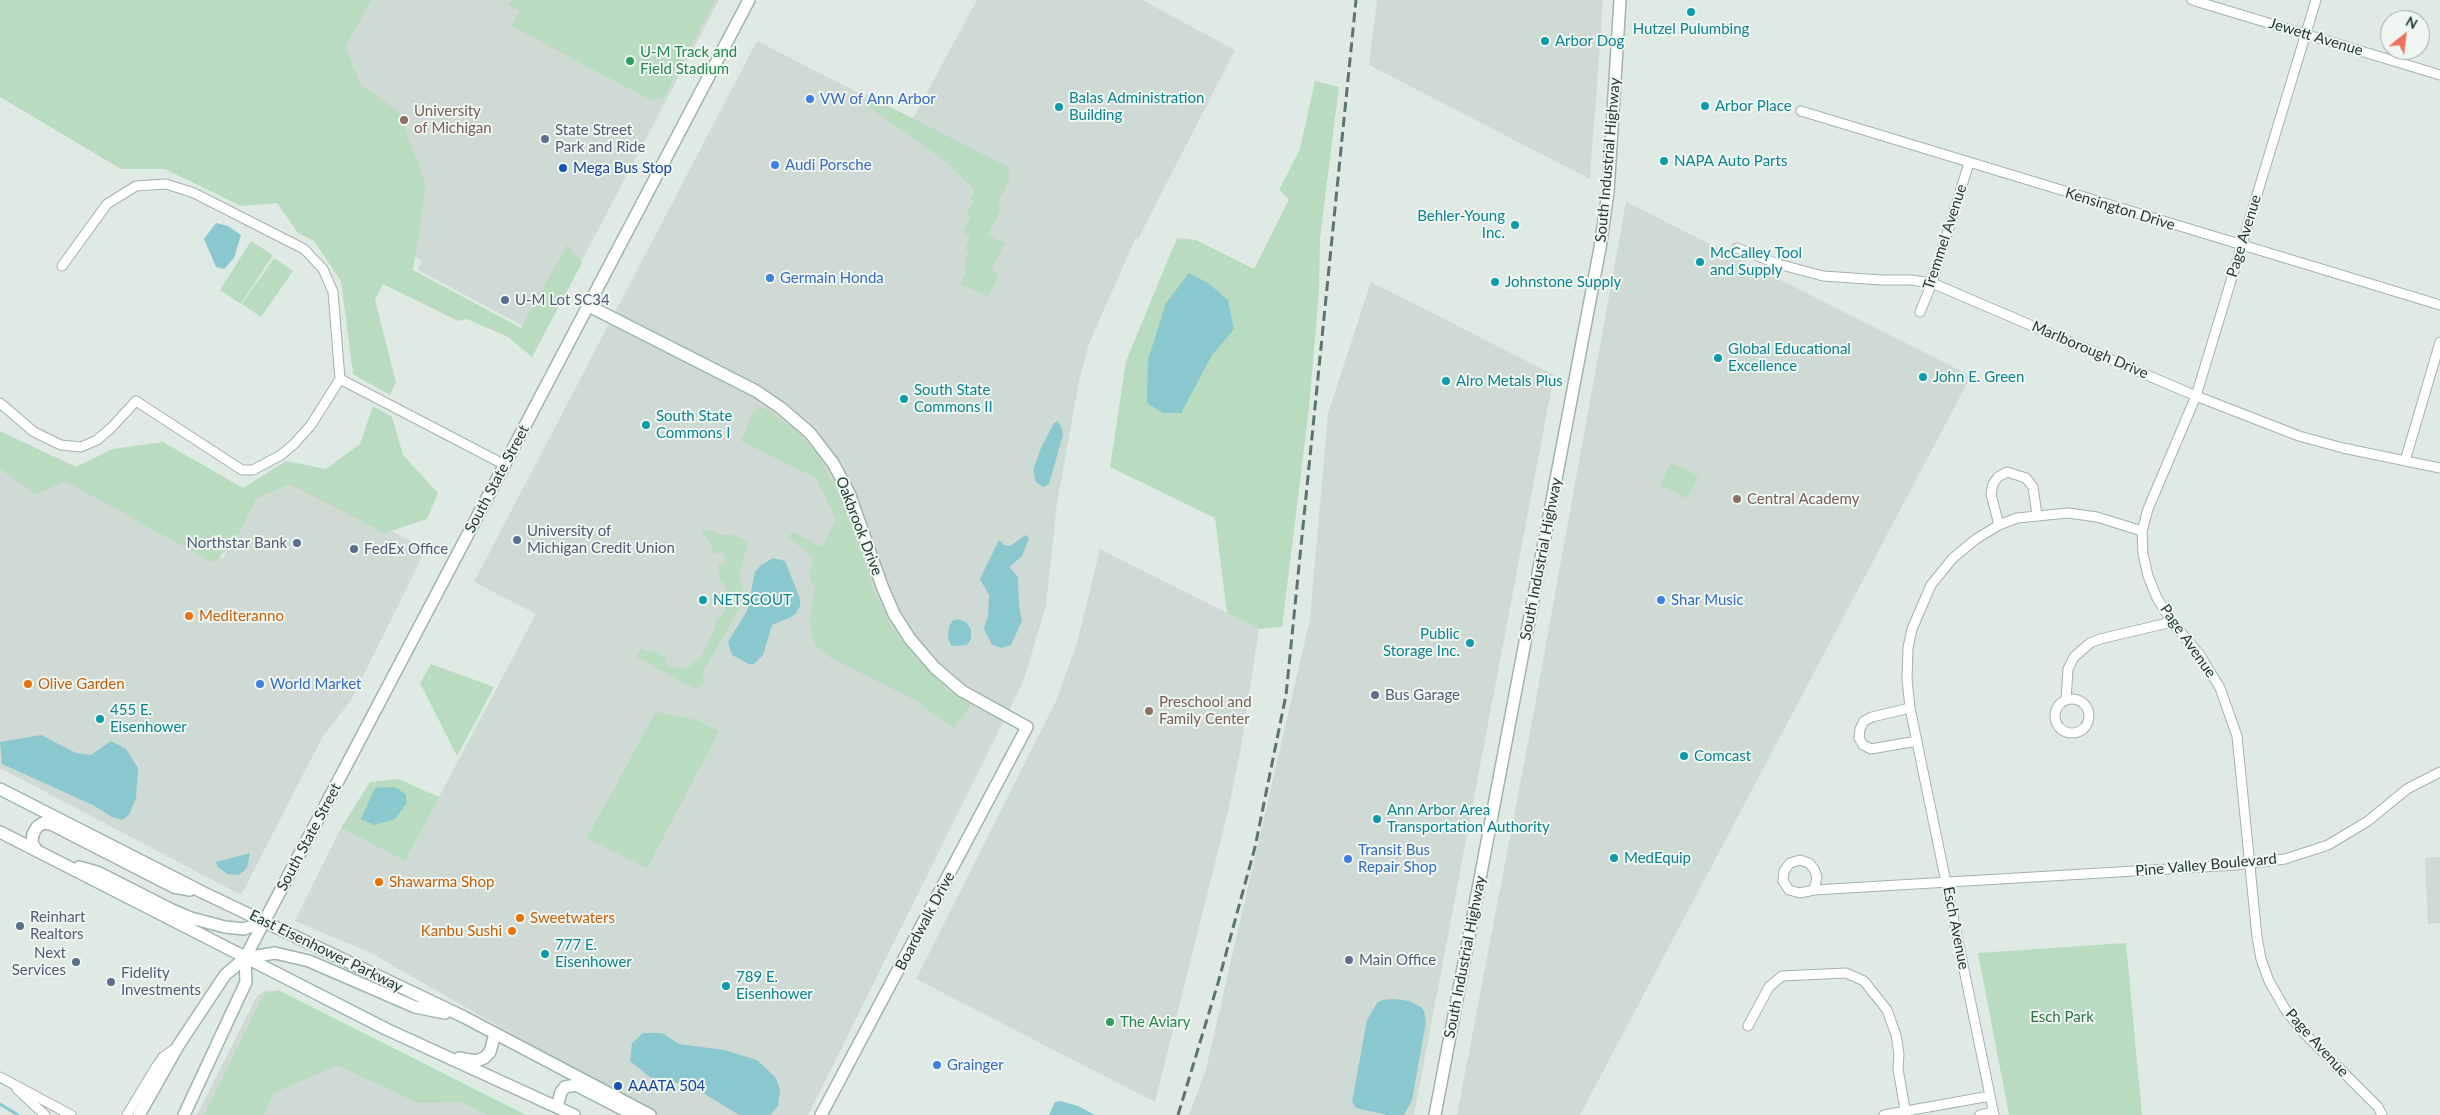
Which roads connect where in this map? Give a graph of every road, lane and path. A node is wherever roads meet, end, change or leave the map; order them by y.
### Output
1 (749, 0) edge
2 (1620, 0) edge
3 (2192, 0) edge
4 (2316, 0) edge
5 (2305, 34) junction
6 (2440, 75) edge
7 (1800, 111) dead end
8 (1968, 162) junction
9 (2241, 246) junction
10 (1737, 248) dead end
11 (62, 266) dead end
12 (1932, 283) junction
13 (2440, 305) edge
14 (589, 306) junction
15 (1920, 312) dead end
16 (2440, 342) edge
17 (340, 378) junction
18 (2196, 396) junction
19 (0, 403) edge
20 (2405, 460) junction
21 (505, 465) junction
22 (2440, 468) edge
23 (2037, 515) junction
24 (1999, 524) junction
25 (2142, 531) junction
26 (2172, 622) junction
27 (2066, 700) dead end
28 (1910, 708) junction
29 (1027, 727) joint
30 (1917, 741) junction
31 (2440, 772) edge
32 (0, 789) edge
33 (0, 832) edge
34 (37, 851) junction
35 (60, 863) junction
36 (2250, 864) junction
37 (1947, 883) junction
38 (1814, 890) dead end
39 (204, 893) junction
40 (264, 922) junction
41 (245, 958) junction
42 (289, 982) junction
43 (464, 1017) junction
44 (1748, 1026) dead end
45 (495, 1034) junction
46 (178, 1046) junction
47 (0, 1077) edge
48 (15, 1087) junction
49 (1990, 1096) junction
50 (557, 1107) junction
51 (1905, 1113) edge
52 (649, 1114) edge
53 (1994, 1114) edge
54 (45, 1115) edge
55 (71, 1115) edge
56 (127, 1115) edge
57 (139, 1115) edge
58 (184, 1115) edge
59 (574, 1115) edge
60 (821, 1115) edge
61 (1435, 1115) edge
62 (1884, 1115) edge
63 (1980, 1115) edge
64 (2382, 1115) edge

1 - 14 main road, South State Street
2 - 61 main road, South Industrial Highway
3 - 5 street, Jewett Avenue
4 - 5 street, Page Avenue
5 - 6 street, Jewett Avenue
5 - 9 street, Page Avenue
7 - 8 street, Kensington Drive
8 - 9 street, Kensington Drive
8 - 12 street, Tremmel Avenue
9 - 13 street, Kensington Drive
9 - 18 street, Page Avenue
10 - 12 street, Marlborough Drive
11 - 17 street
12 - 15 street, Tremmel Avenue
12 - 18 street, Marlborough Drive
14 - 21 main road, South State Street
14 - 29 main road, Oakbrook Drive
16 - 20 street
17 - 19 street
17 - 21 street
18 - 20 street, Marlborough Drive
18 - 25 street, Page Avenue
20 - 22 street, Marlborough Drive
21 - 40 main road, South State Street
23 - 24 street, Esch Avenue
23 - 24 street
23 - 25 street, Esch Avenue
24 - 28 street, Esch Avenue
25 - 26 street, Page Avenue
26 - 27 street
26 - 36 street, Page Avenue
28 - 30 street, Esch Avenue
28 - 30 street
29 - 60 main road, Boardwalk Drive
30 - 37 street, Esch Avenue
31 - 36 street, Pine Valley Boulevard
32 - 39 main road, East Eisenhower Parkway
33 - 34 main road
34 - 35 main road
34 - 39 main road
35 - 40 main road
35 - 41 main road
36 - 37 street, Pine Valley Boulevard
36 - 64 street, Page Avenue
37 - 38 street, Pine Valley Boulevard
37 - 49 street, Esch Avenue
39 - 40 main road, East Eisenhower Parkway
40 - 41 main road, South State Street
40 - 43 main road, East Eisenhower Parkway
41 - 42 main road
41 - 43 main road
41 - 46 main road, South State Street
41 - 58 main road, South State Street
42 - 45 main road
42 - 50 main road
43 - 45 main road, East Eisenhower Parkway
44 - 51 street
45 - 52 main road, East Eisenhower Parkway
46 - 56 street
46 - 57 main road, South State Street
47 - 48 street
48 - 54 street
48 - 55 street
49 - 51 street
49 - 53 street, Esch Avenue
50 - 52 main road
50 - 59 main road
51 - 62 street
53 - 63 street

